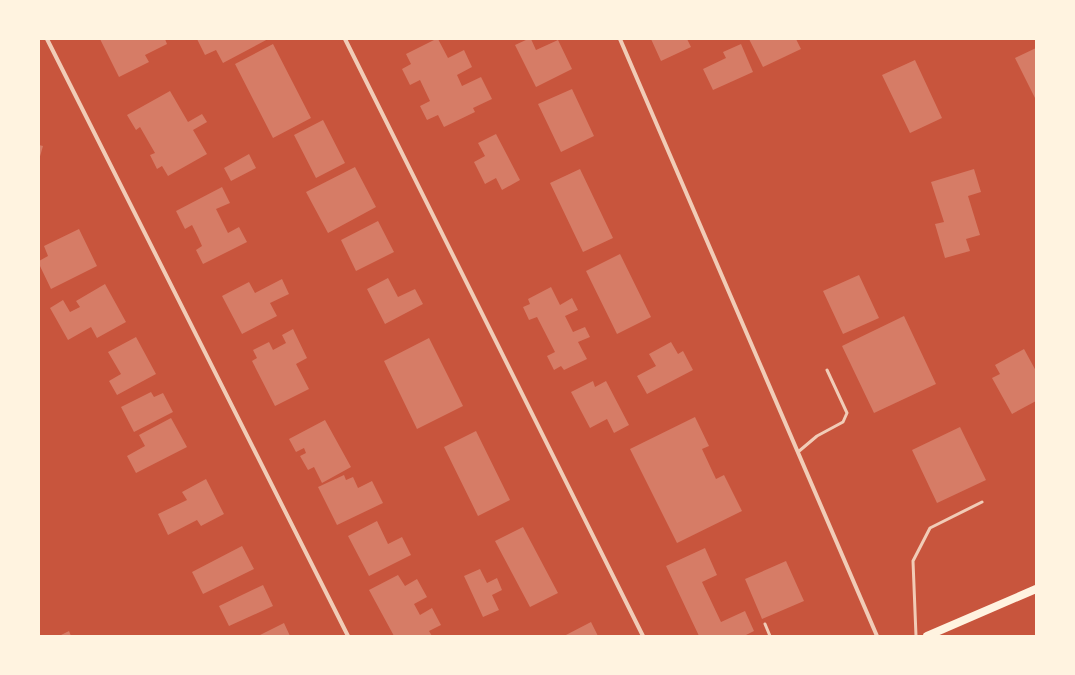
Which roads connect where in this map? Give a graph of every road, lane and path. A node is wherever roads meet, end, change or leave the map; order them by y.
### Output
1 (47, 39) edge
2 (345, 39) edge
3 (620, 39) edge
4 (827, 370) dead end
5 (798, 452) junction
6 (982, 502) dead end
7 (1036, 589) edge
8 (765, 624) dead end
9 (348, 636) edge
10 (643, 636) edge
11 (770, 636) edge
12 (877, 636) edge
13 (916, 636) edge
14 (927, 636) edge

1 - 9 street
2 - 10 street
3 - 5 street
4 - 5 lane
5 - 12 street
6 - 13 lane
7 - 14 main road
8 - 11 lane

